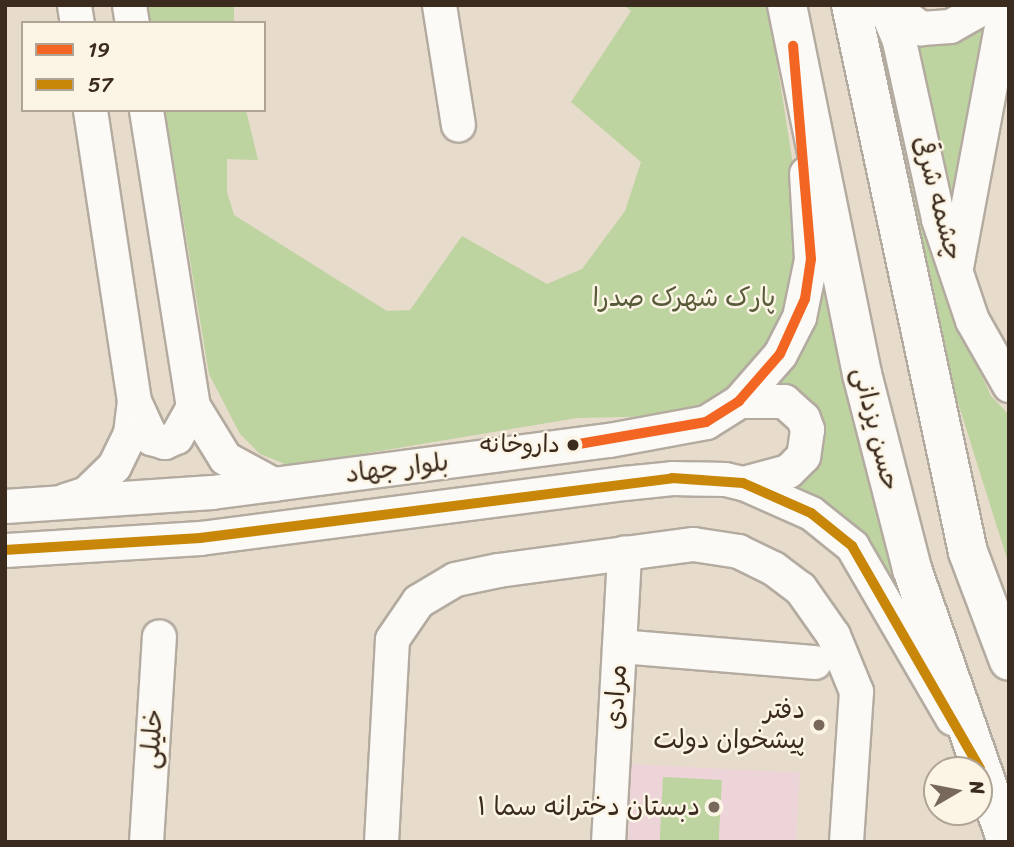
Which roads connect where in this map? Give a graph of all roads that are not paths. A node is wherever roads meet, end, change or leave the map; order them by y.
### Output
1 (439, 5) edge
2 (787, 5) edge
3 (851, 5) edge
4 (884, 5) edge
5 (890, 5) edge
6 (987, 5) edge
7 (1005, 5) edge
8 (793, 46) junction
9 (90, 112) edge
10 (146, 112) edge
11 (458, 125) dead end
12 (956, 267) junction
13 (1009, 384) edge
14 (134, 401) junction
15 (739, 401) junction
16 (193, 406) junction
17 (743, 483) junction
18 (273, 484) junction
19 (55, 504) junction
20 (5, 506) edge
21 (5, 550) edge
22 (624, 552) junction
23 (159, 636) dead end
24 (619, 646) junction
25 (1009, 661) edge
26 (814, 662) dead end
27 (973, 756) edge
28 (976, 756) edge
29 (993, 804) edge
30 (146, 842) edge
31 (382, 842) edge
32 (608, 842) edge
33 (846, 842) edge
34 (1007, 842) edge

1 - 11 street
2 - 8 main road, حسن یزدانی
3 - 25 main road
4 - 12 street, چشمه شرقی
5 - 6 street
7 - 12 street
8 - 15 street, بلوار جهاد
8 - 28 main road, حسن یزدانی
9 - 14 street
10 - 16 street
12 - 13 street, چشمه شرقی
14 - 16 street
14 - 19 street
15 - 17 street
15 - 18 street, بلوار جهاد
16 - 18 street
17 - 21 street, بلوار جهاد
17 - 27 street, بلوار جهاد
18 - 19 street, بلوار جهاد
19 - 20 street, بلوار جهاد
22 - 24 street, مرادی
22 - 31 street
22 - 33 street
23 - 30 street, خلیلی
24 - 26 street
24 - 32 street, مرادی
29 - 34 main road, حسن یزدانی

